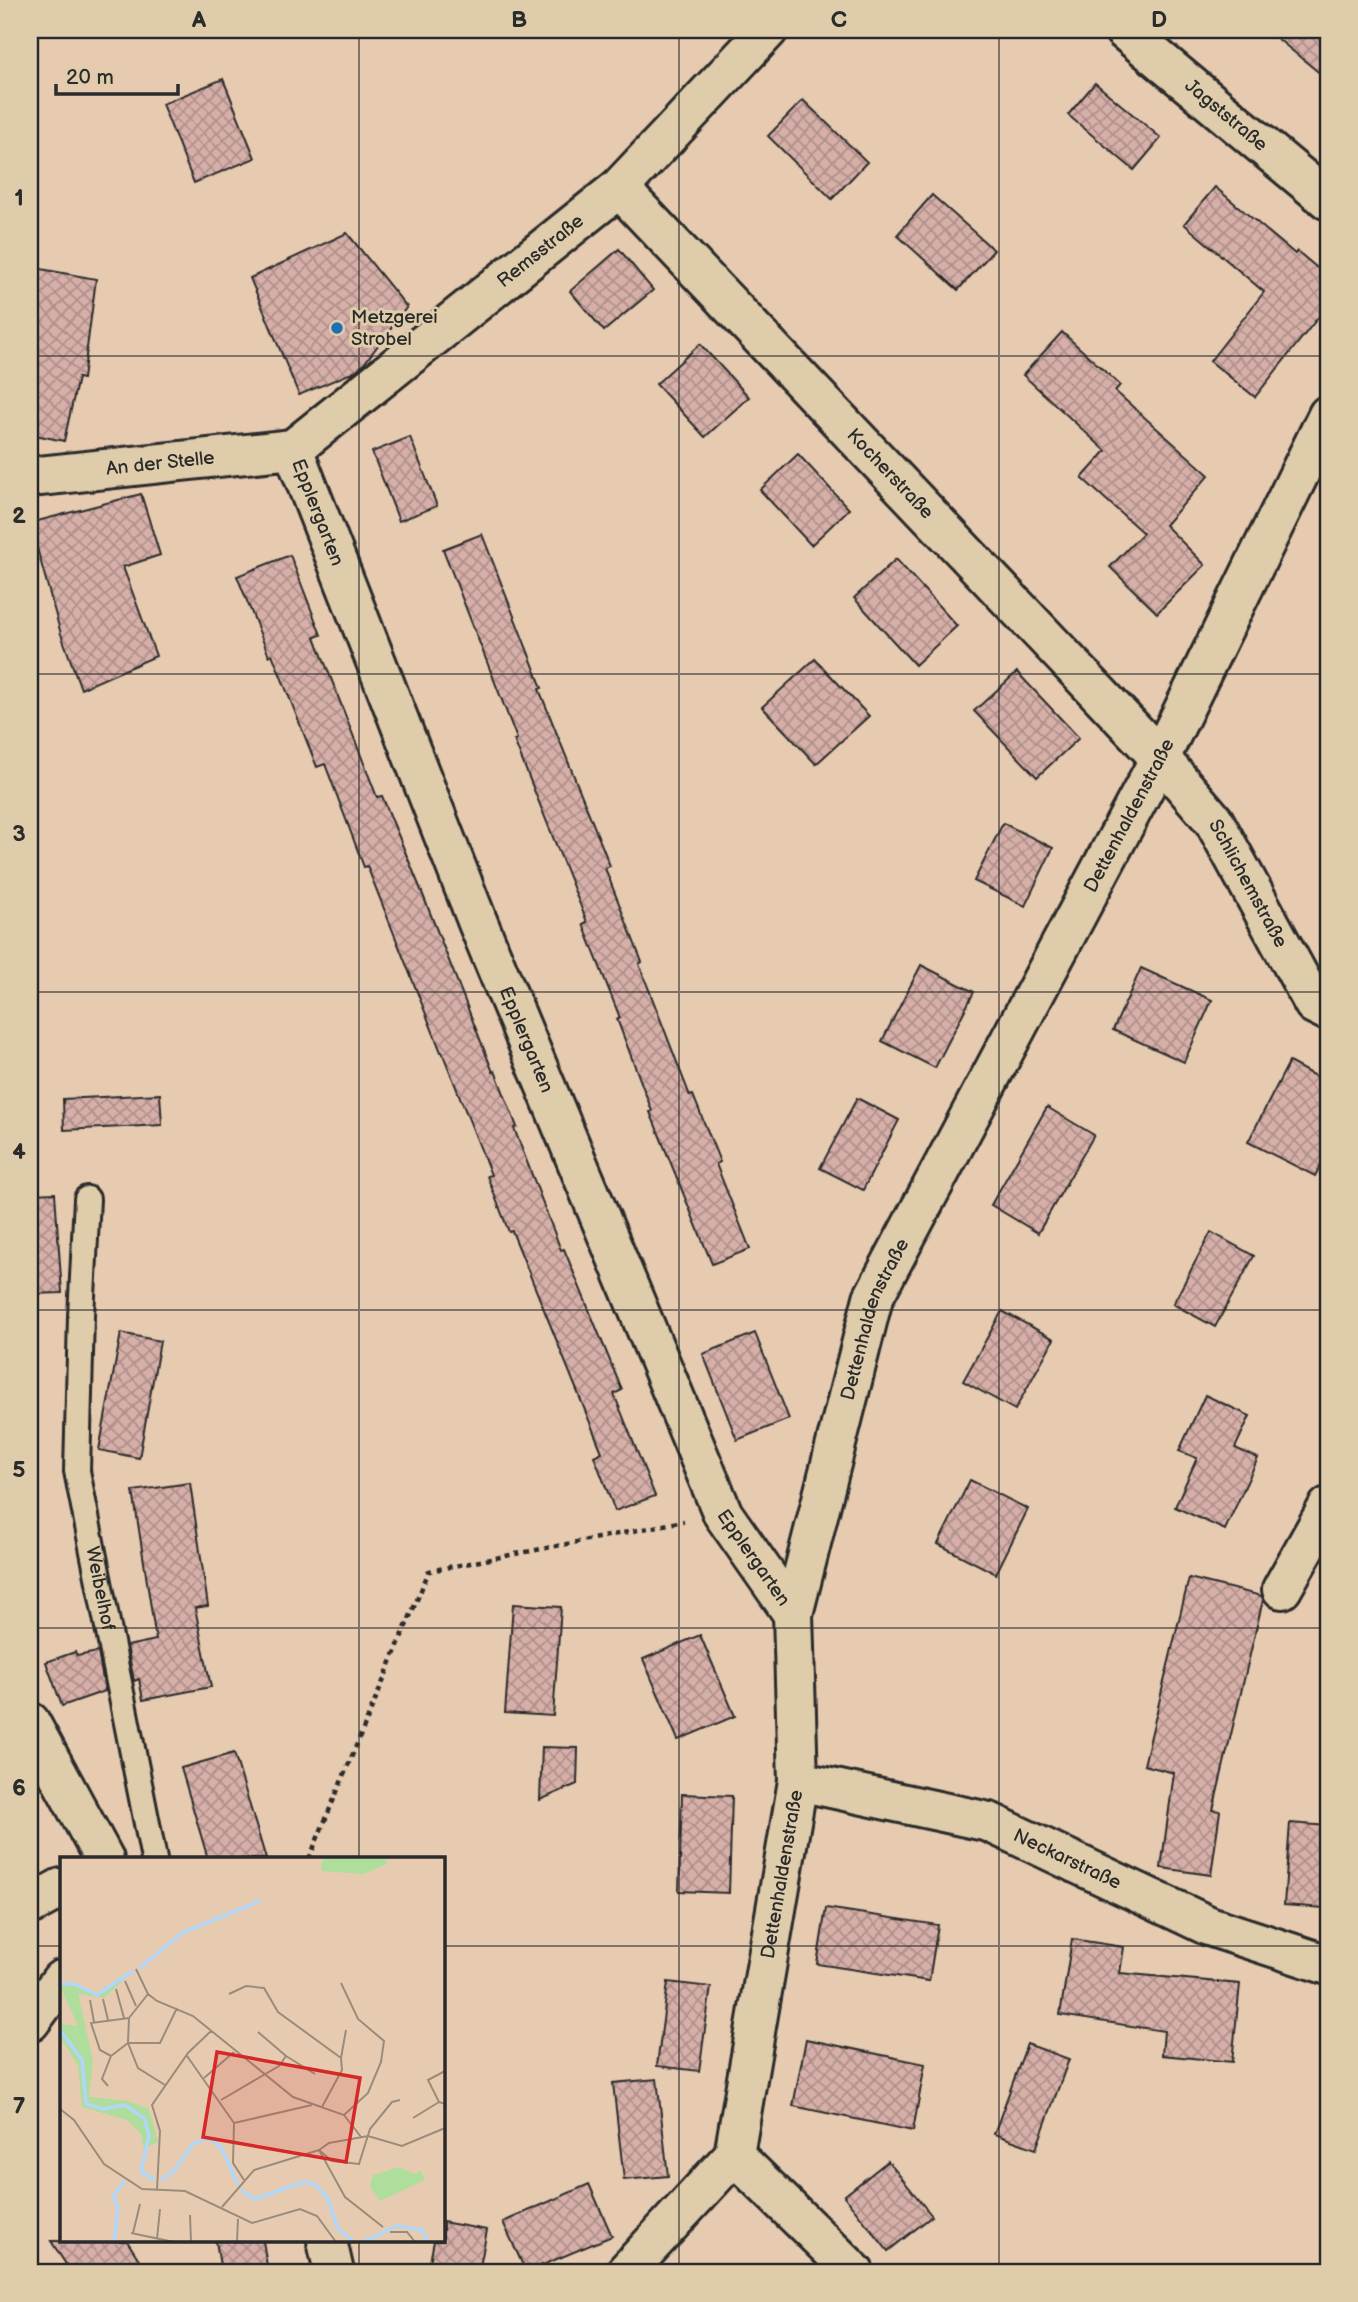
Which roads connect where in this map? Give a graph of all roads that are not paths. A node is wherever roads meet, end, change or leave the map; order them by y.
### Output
1 (768, 30) edge
2 (1124, 30) edge
3 (619, 188) junction
4 (1328, 200) edge
5 (1328, 415) edge
6 (293, 449) junction
7 (30, 477) edge
8 (1160, 758) junction
9 (1328, 1011) edge
10 (87, 1199) dead end
11 (1328, 1507) edge
12 (1282, 1589) dead end
13 (793, 1614) junction
14 (30, 1722) edge
15 (798, 1781) junction
16 (103, 1857) edge
17 (153, 1857) edge
18 (60, 1889) edge
19 (30, 1905) edge
20 (1328, 1965) edge
21 (60, 1981) edge
22 (30, 2022) edge
23 (734, 2155) junction
24 (327, 2242) edge
25 (334, 2272) edge
26 (626, 2272) edge
27 (854, 2272) edge

1 - 3 street, Remsstraße
2 - 4 street, Jagststraße
3 - 6 street, Remsstraße
3 - 8 street, Kocherstraße
5 - 8 street, Dettenhaldenstraße
6 - 7 street, An der Stelle
6 - 13 street, Epplergarten
8 - 9 street, Schlichemstraße
8 - 13 street, Dettenhaldenstraße
10 - 17 lane, Weibelhof
11 - 12 street
13 - 15 street, Dettenhaldenstraße
14 - 16 street
15 - 20 street, Neckarstraße
15 - 23 street, Dettenhaldenstraße
18 - 19 street
21 - 22 street
23 - 26 street
23 - 27 street
24 - 25 street

